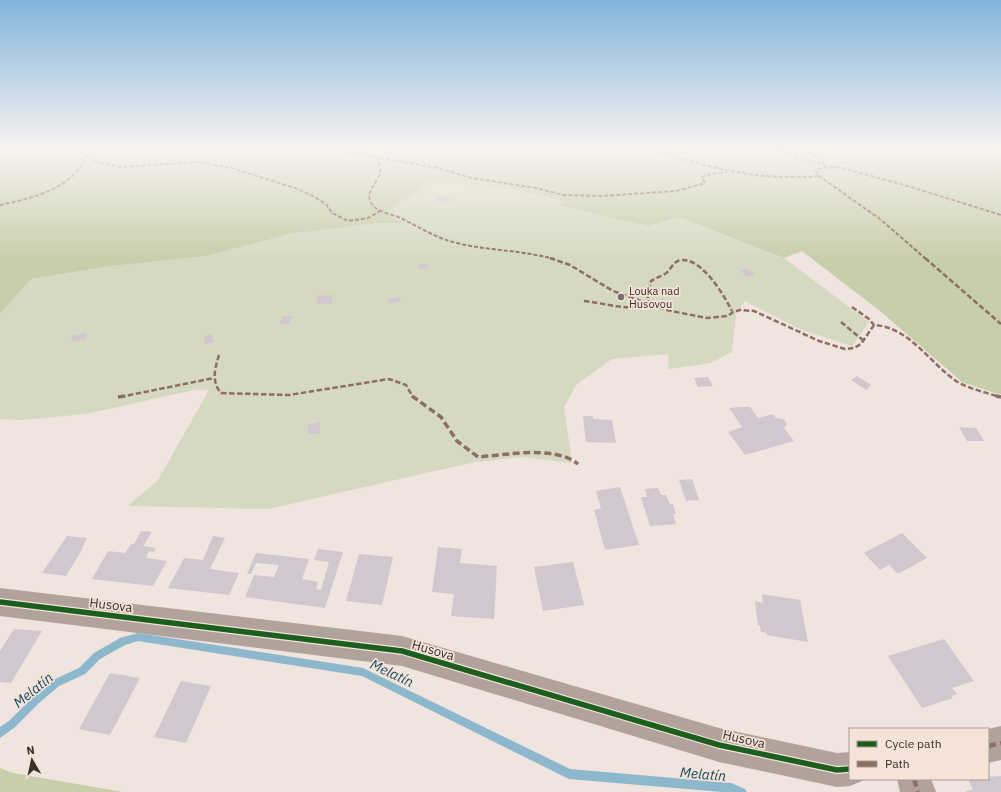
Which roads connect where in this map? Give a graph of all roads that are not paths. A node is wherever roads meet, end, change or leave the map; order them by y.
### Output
1 (0, 602) edge
2 (1001, 743) edge
3 (989, 746) edge
4 (849, 769) edge
5 (914, 780) edge
6 (918, 792) edge

1 - 4 street, Husova
2 - 3 street
5 - 6 street

